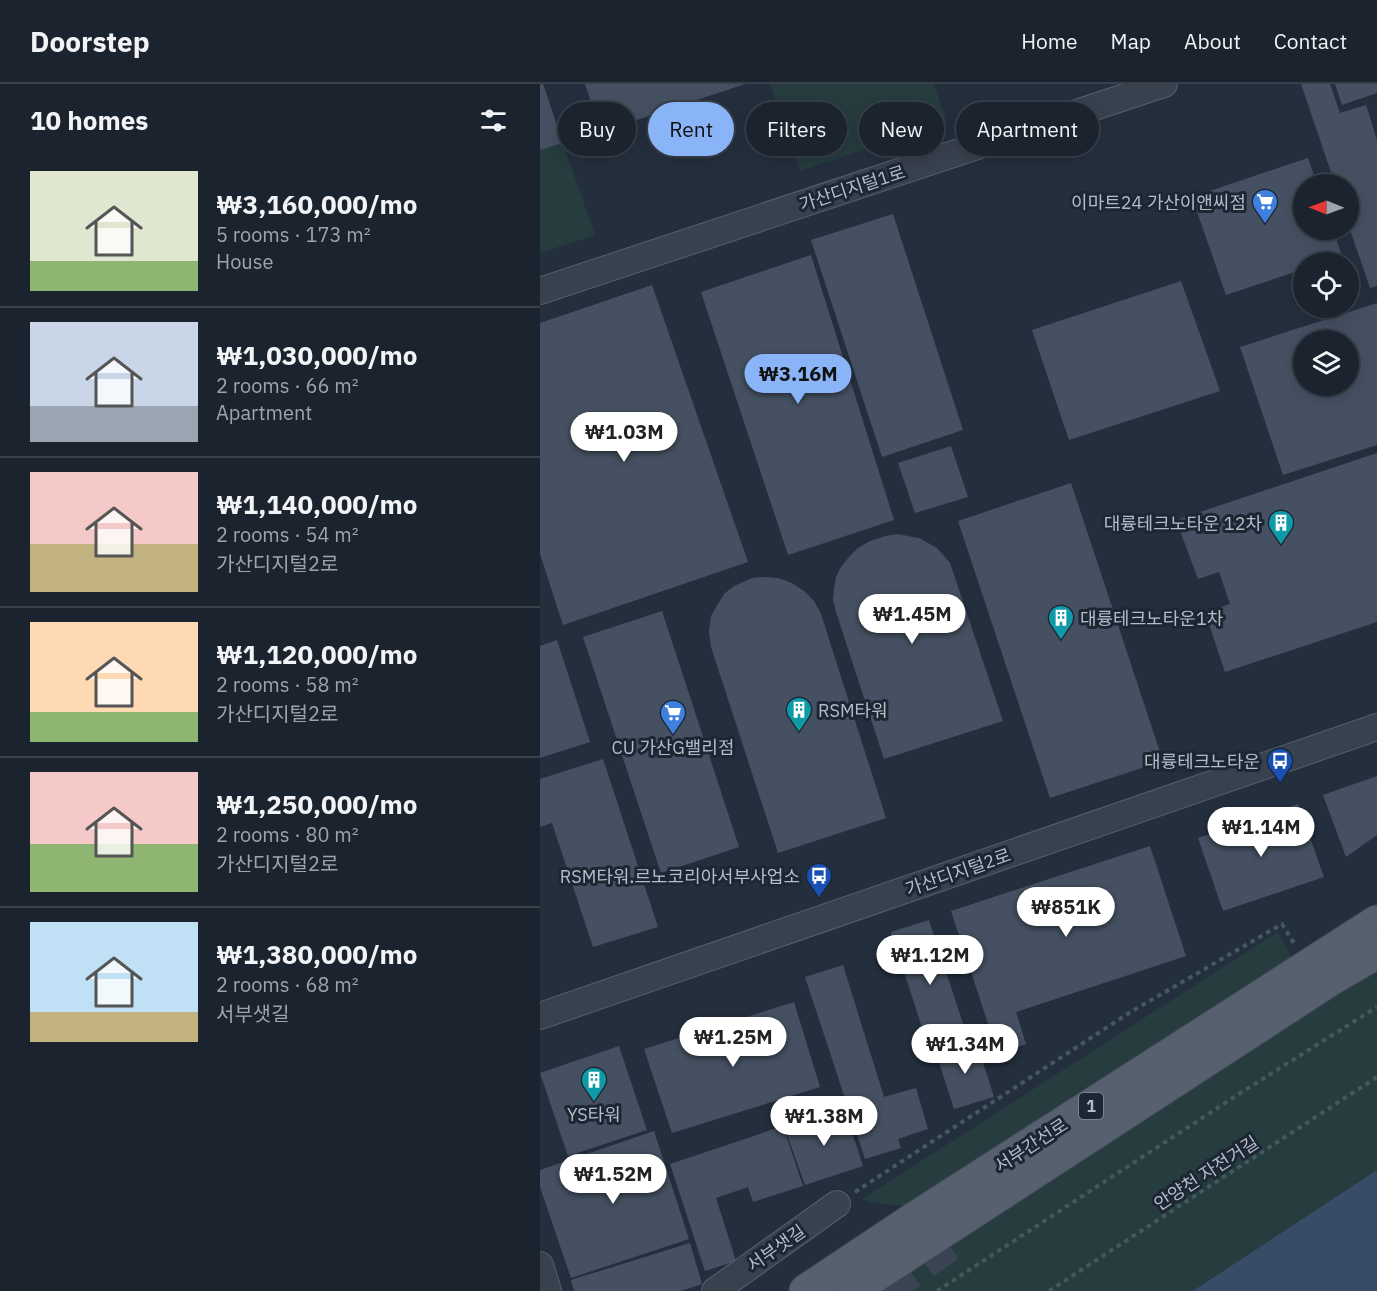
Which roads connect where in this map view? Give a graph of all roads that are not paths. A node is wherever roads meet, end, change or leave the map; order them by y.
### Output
1 (1164, 84) edge
2 (540, 291) edge
3 (1377, 728) edge
4 (1377, 922) edge
5 (1377, 952) edge
6 (540, 1016) edge
7 (837, 1204) road end
8 (540, 1265) edge
9 (548, 1291) edge
10 (715, 1291) edge
11 (806, 1291) edge
12 (851, 1291) edge

1 - 2 street, 가산디지털1로
3 - 6 street, 가산디지털2로
4 - 11 main road, 서부간선로 / 1
5 - 12 main road, 서부간선로 / 1
7 - 10 street, 서부샛길
8 - 9 street

